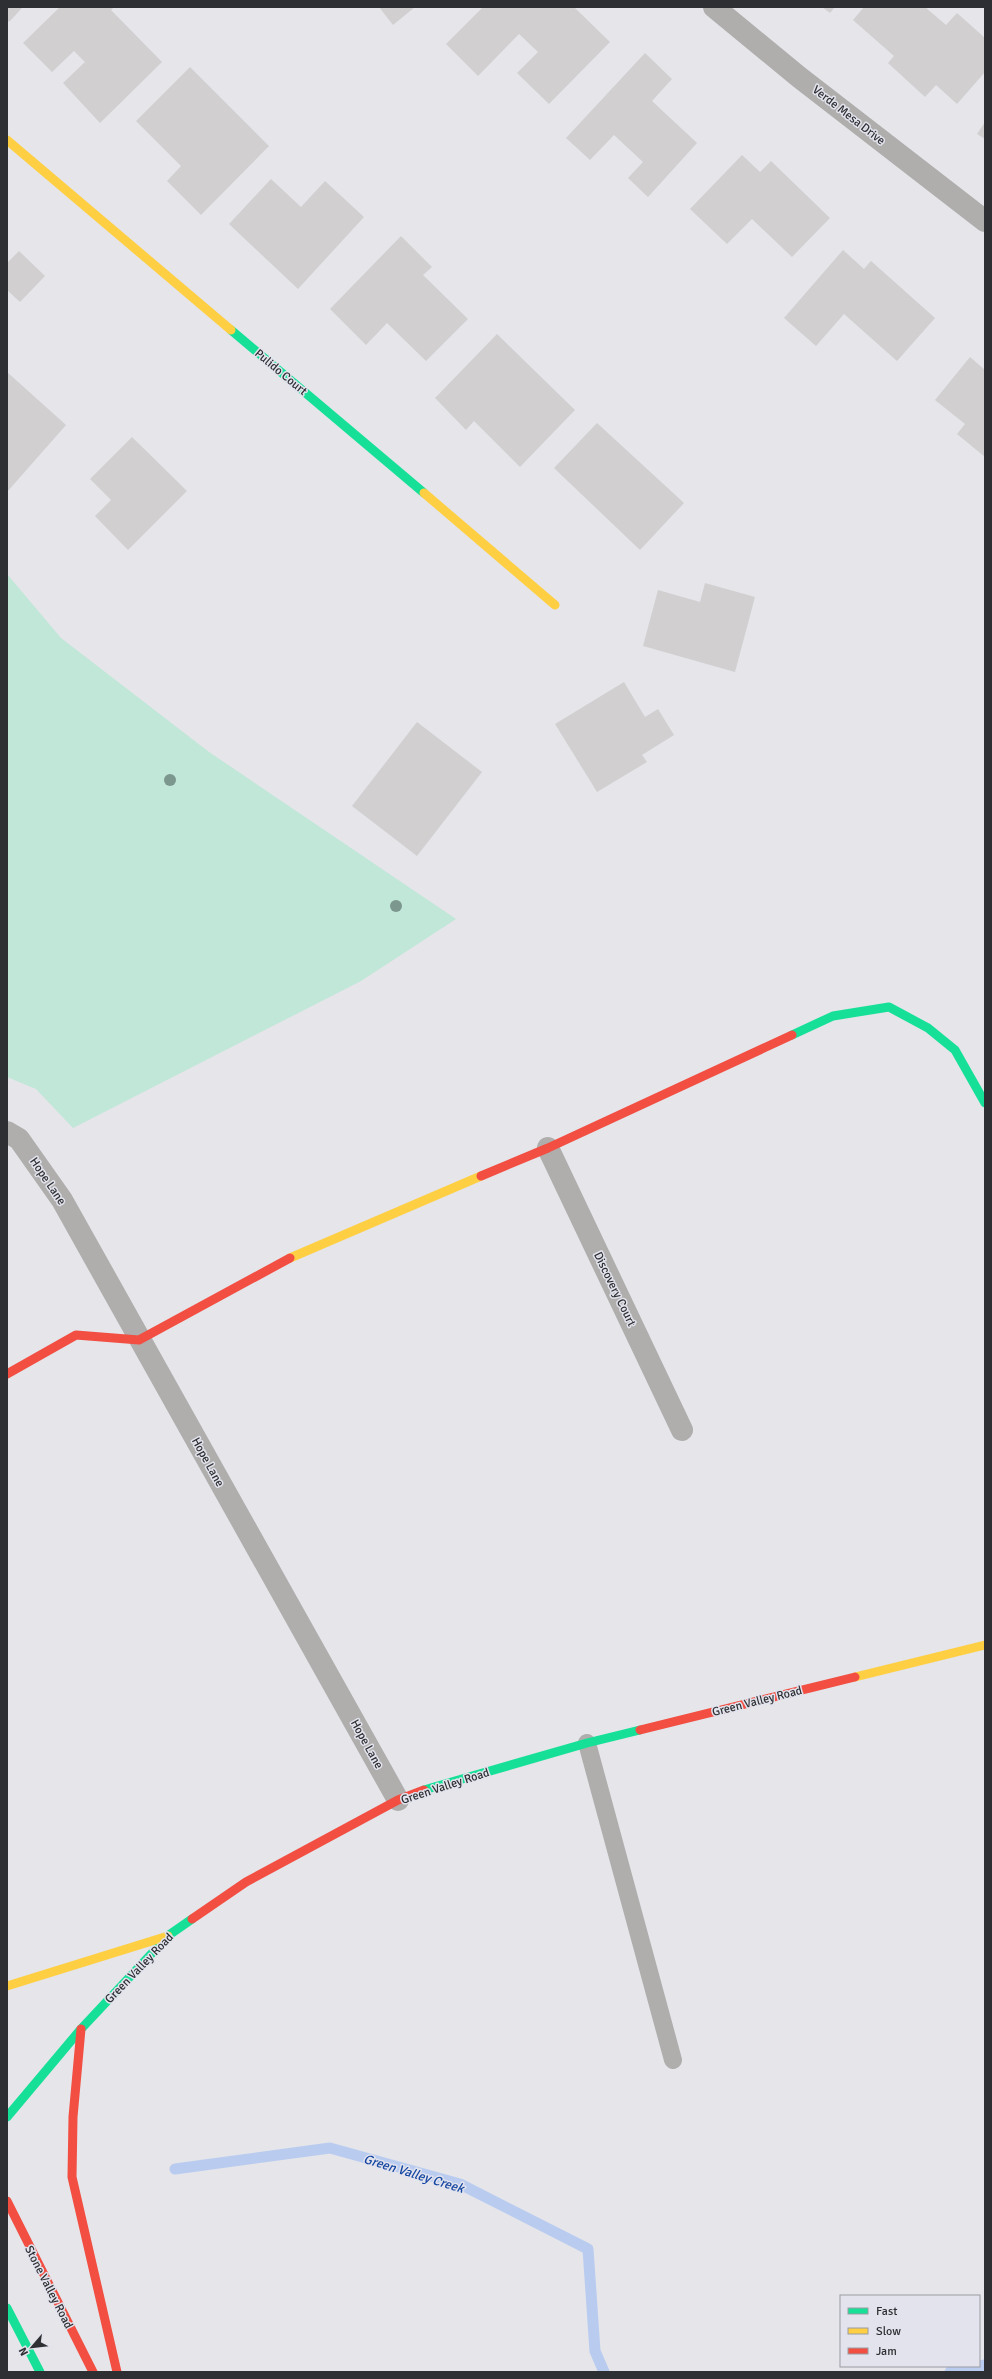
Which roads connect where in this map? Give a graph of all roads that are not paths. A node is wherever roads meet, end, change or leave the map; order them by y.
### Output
1 (714, 7) edge
2 (7, 140) edge
3 (985, 221) edge
4 (555, 605) dead end
5 (985, 1103) edge
6 (7, 1132) edge
7 (548, 1148) junction
8 (139, 1340) junction
9 (7, 1374) edge
10 (682, 1430) dead end
11 (985, 1644) edge
12 (587, 1744) junction
13 (398, 1800) junction
14 (169, 1935) junction
15 (7, 1986) edge
16 (81, 2029) junction
17 (673, 2060) dead end
18 (7, 2117) edge
19 (7, 2201) edge
20 (7, 2308) edge
21 (40, 2372) edge
22 (92, 2372) edge
23 (117, 2372) edge

1 - 3 street, Verde Mesa Drive
2 - 4 street, Pulido Court
5 - 7 street
6 - 8 street, Hope Lane
7 - 8 street
7 - 10 street, Discovery Court
8 - 9 street
8 - 13 street, Hope Lane
11 - 12 street, Green Valley Road
12 - 13 street, Green Valley Road
12 - 17 lane
13 - 14 street, Green Valley Road
14 - 15 street
14 - 16 street, Green Valley Road
16 - 18 street, Green Valley Road
16 - 23 street
19 - 22 street, Stone Valley Road
20 - 21 street

